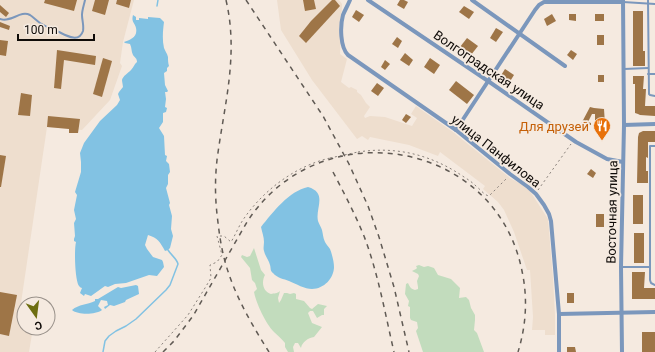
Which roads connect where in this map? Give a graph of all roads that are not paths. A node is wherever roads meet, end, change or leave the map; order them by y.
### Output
1 (86, 0) edge
2 (350, 0) edge
3 (368, 0) edge
4 (472, 0) edge
5 (648, 0) edge
6 (623, 1) edge
7 (648, 4) junction
8 (655, 4) edge
9 (0, 19) edge
10 (518, 33) junction
11 (565, 66) dead end
12 (648, 68) junction
13 (623, 69) junction
14 (648, 74) junction
15 (655, 74) edge
16 (488, 81) junction
17 (655, 96) edge
18 (655, 124) edge
19 (624, 125) junction
20 (456, 130) junction
21 (655, 146) edge
22 (623, 162) junction
23 (650, 228) junction
24 (655, 228) edge
25 (650, 266) junction
26 (622, 267) junction
27 (655, 285) edge
28 (655, 312) edge
29 (622, 313) junction
30 (559, 314) junction
31 (559, 352) edge
32 (622, 352) edge

1 - 9 lane
2 - 20 street, улица Панфилова
3 - 16 street, Волгоградская улица
4 - 10 street
5 - 7 lane
6 - 7 lane
6 - 10 street
6 - 13 street, Восточная улица
7 - 8 lane
7 - 12 lane
10 - 11 street
10 - 16 street
12 - 13 lane
12 - 14 lane
13 - 19 street, Восточная улица
14 - 15 lane
14 - 17 lane
16 - 20 street
16 - 22 street, Волгоградская улица
18 - 19 street
19 - 22 street, Восточная улица
20 - 30 street, улица Панфилова
21 - 23 lane
22 - 26 street, Восточная улица
23 - 24 lane
23 - 25 lane
25 - 26 lane
25 - 27 lane
26 - 29 street, Восточная улица
28 - 29 street
29 - 30 street
29 - 32 street, Восточная улица
30 - 31 street, улица Панфилова

